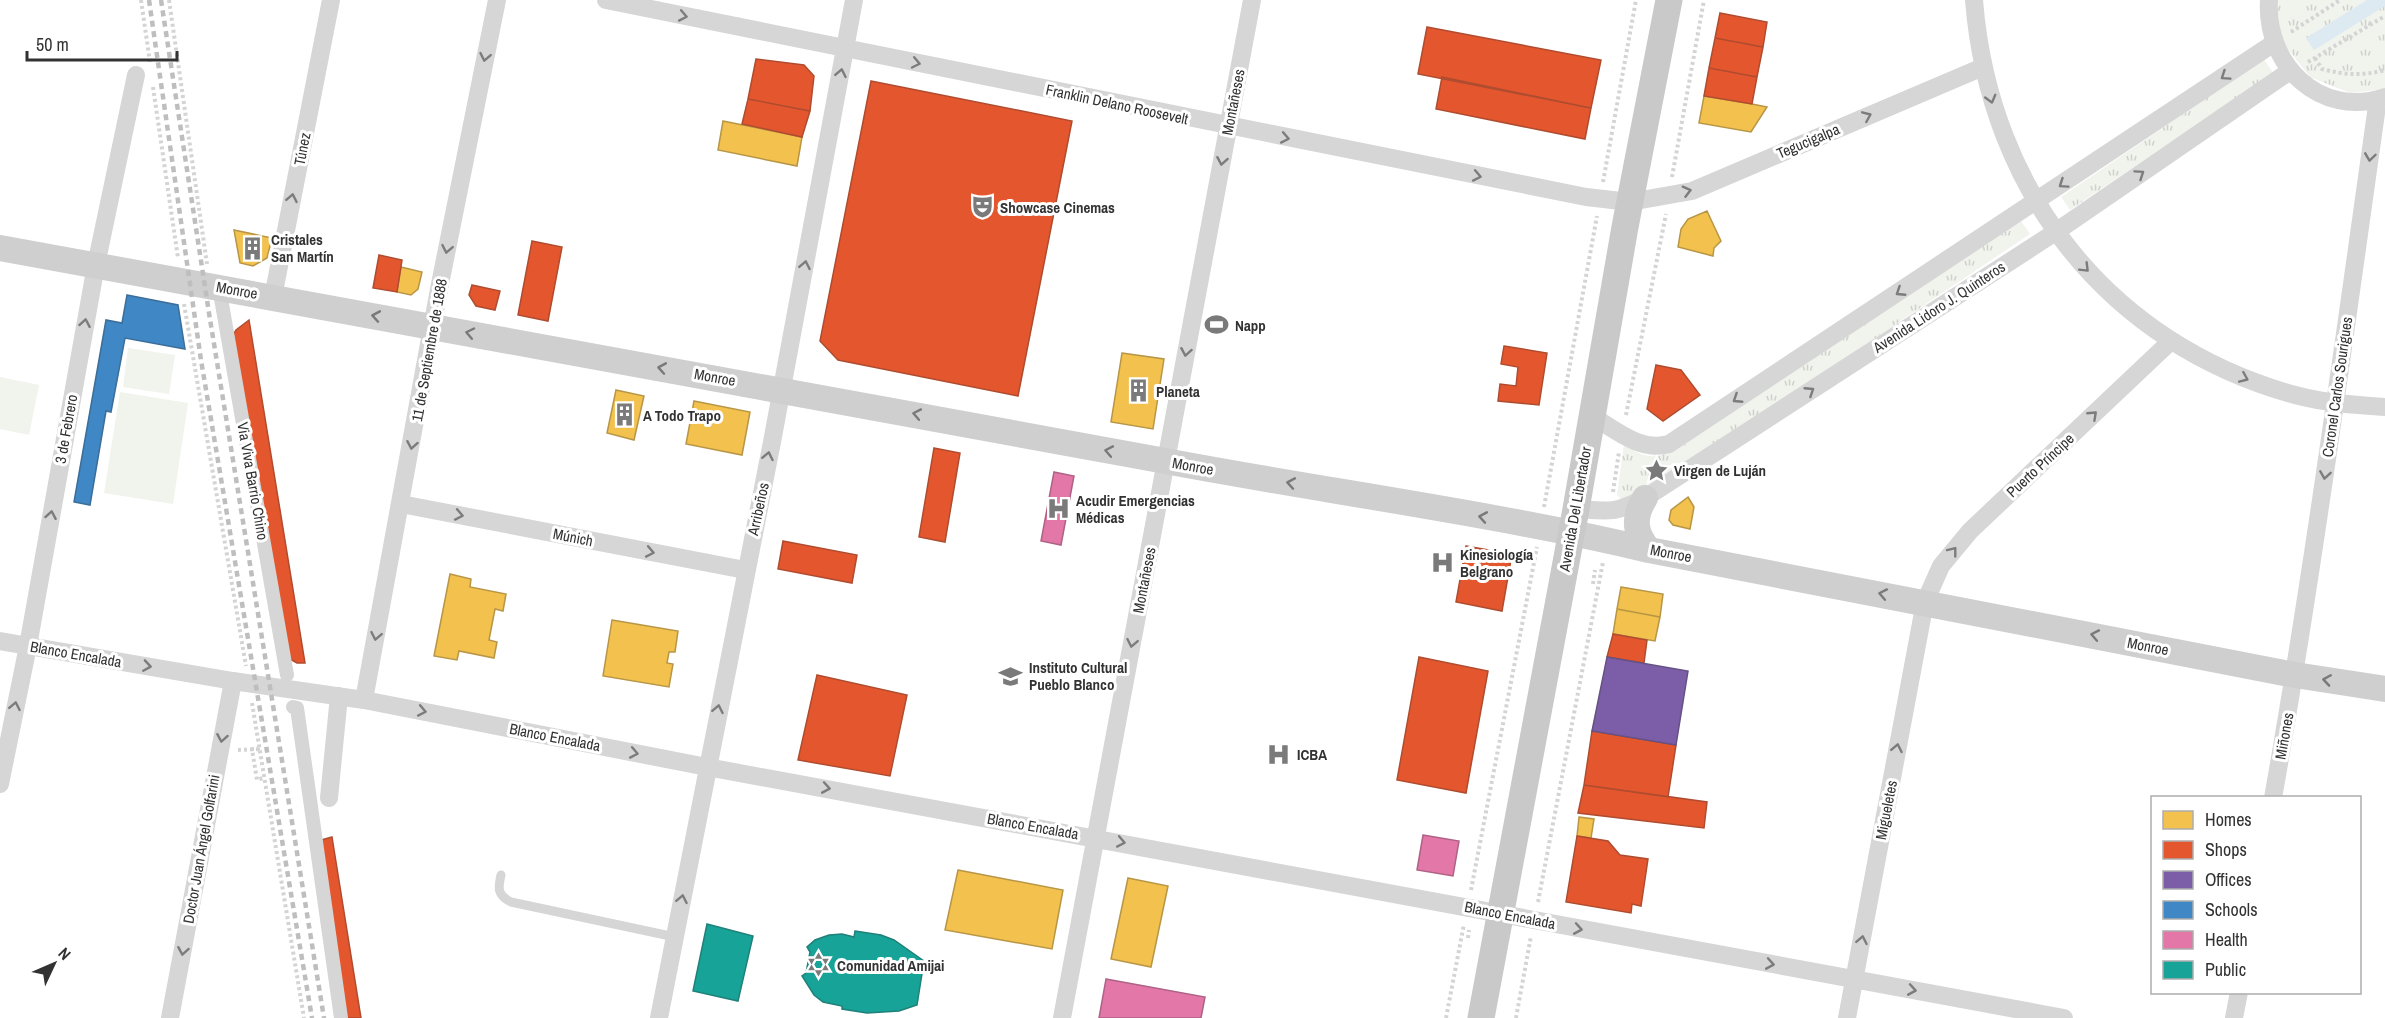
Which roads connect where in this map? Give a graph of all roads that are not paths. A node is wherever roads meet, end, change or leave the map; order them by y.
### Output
1 (331, 0) edge
2 (497, 0) edge
3 (606, 0) edge
4 (854, 0) edge
5 (1252, 0) edge
6 (1669, 0) edge
7 (1974, 0) edge
8 (2269, 0) edge
9 (2274, 44) junction
10 (845, 48) junction
11 (1983, 67) junction
12 (2290, 71) junction
13 (136, 75) dead end
14 (2381, 98) edge
15 (1228, 127) junction
16 (1630, 202) junction
17 (2037, 202) junction
18 (2057, 231) junction
19 (0, 248) edge
20 (96, 265) junction
21 (219, 287) junction
22 (273, 297) junction
23 (434, 325) junction
24 (2171, 341) junction
25 (782, 389) junction
26 (2335, 404) junction
27 (2385, 407) edge
28 (1592, 416) junction
29 (1166, 461) junction
30 (1645, 498) junction
31 (401, 504) junction
32 (1574, 520) junction
33 (1650, 550) junction
34 (745, 570) junction
35 (1925, 602) junction
36 (0, 641) edge
37 (28, 646) junction
38 (287, 675) dead end
39 (2295, 675) junction
40 (232, 681) junction
41 (2385, 689) edge
42 (339, 696) junction
43 (364, 700) junction
44 (293, 707) dead end
45 (707, 767) junction
46 (0, 784) edge
47 (2273, 796) edge
48 (328, 798) dead end
49 (1096, 838) junction
50 (501, 875) dead end
51 (1500, 913) junction
52 (675, 937) junction
53 (1854, 979) junction
54 (2239, 994) edge
55 (170, 1018) edge
56 (341, 1018) edge
57 (659, 1018) edge
58 (1062, 1018) edge
59 (1481, 1018) edge
60 (1847, 1018) edge
61 (2064, 1018) edge
62 (2234, 1018) edge

22 -> 1 street, Túnez
2 -> 23 street, 11 de Septiembre de 1888
3 -> 10 street, Franklin Delano Roosevelt
4 - 10 street, Arribeños
5 - 15 street, Montañeses
6 - 16 main road, Avenida Del Libertador
7 - 11 street
8 - 9 street
9 - 12 street
9 -> 17 street
10 -> 15 street, Franklin Delano Roosevelt
25 -> 10 street, Arribeños
16 -> 11 street, Tegucigalpa
11 -> 17 street
12 - 14 street
18 -> 12 street, Avenida Lidoro J. Quinteros
13 - 20 street, 3 de Febrero
14 -> 26 street, Coronel Carlos Sourigues
15 -> 16 street, Franklin Delano Roosevelt
15 -> 29 street, Montañeses
16 - 28 main road, Avenida Del Libertador
17 - 18 street
17 -> 28 street
18 -> 24 street
30 -> 18 street, Avenida Lidoro J. Quinteros
19 - 20 main road, Monroe
20 - 21 main road, Monroe
37 -> 20 street, 3 de Febrero
21 - 22 main road, Monroe
21 - 38 street, Via Viva Barrio Chino
23 -> 22 main road, Monroe
25 -> 23 main road, Monroe
23 -> 31 street, 11 de Septiembre de 1888
24 -> 26 street
35 -> 24 street, Puerto Príncipe
29 -> 25 main road, Monroe
34 -> 25 street, Arribeños
26 - 27 street
26 -> 39 street, Coronel Carlos Sourigues
28 - 32 main road, Avenida Del Libertador
32 -> 29 main road, Monroe
29 -> 49 street, Montañeses
30 - 32 street, Avenida Lidoro J. Quinteros
30 - 33 main road
31 -> 34 street, Múnich
31 -> 43 street, 11 de Septiembre de 1888
32 - 33 main road, Monroe
32 - 51 main road, Avenida Del Libertador
35 -> 33 main road, Monroe
45 -> 34 street, Arribeños
39 -> 35 main road, Monroe
53 -> 35 street, Migueletes
36 - 37 street, Blanco Encalada
37 -> 40 street, Blanco Encalada
46 -> 37 street, 3 de Febrero
41 -> 39 main road, Monroe
39 - 47 street, Miñones
40 - 42 street, Blanco Encalada
40 -> 55 street, Doctor Juan Ángel Golfarini
42 - 43 street, Blanco Encalada
42 - 48 street
43 -> 45 street, Blanco Encalada
44 - 56 street
45 -> 49 street, Blanco Encalada
52 -> 45 street, Arribeños
49 -> 51 street, Blanco Encalada
49 - 58 street, Montañeses
50 - 52 lane
51 -> 53 street, Blanco Encalada
51 - 59 main road, Avenida Del Libertador
52 - 57 street, Arribeños
53 - 60 street, Migueletes
53 -> 61 street, Blanco Encalada
54 - 62 street

